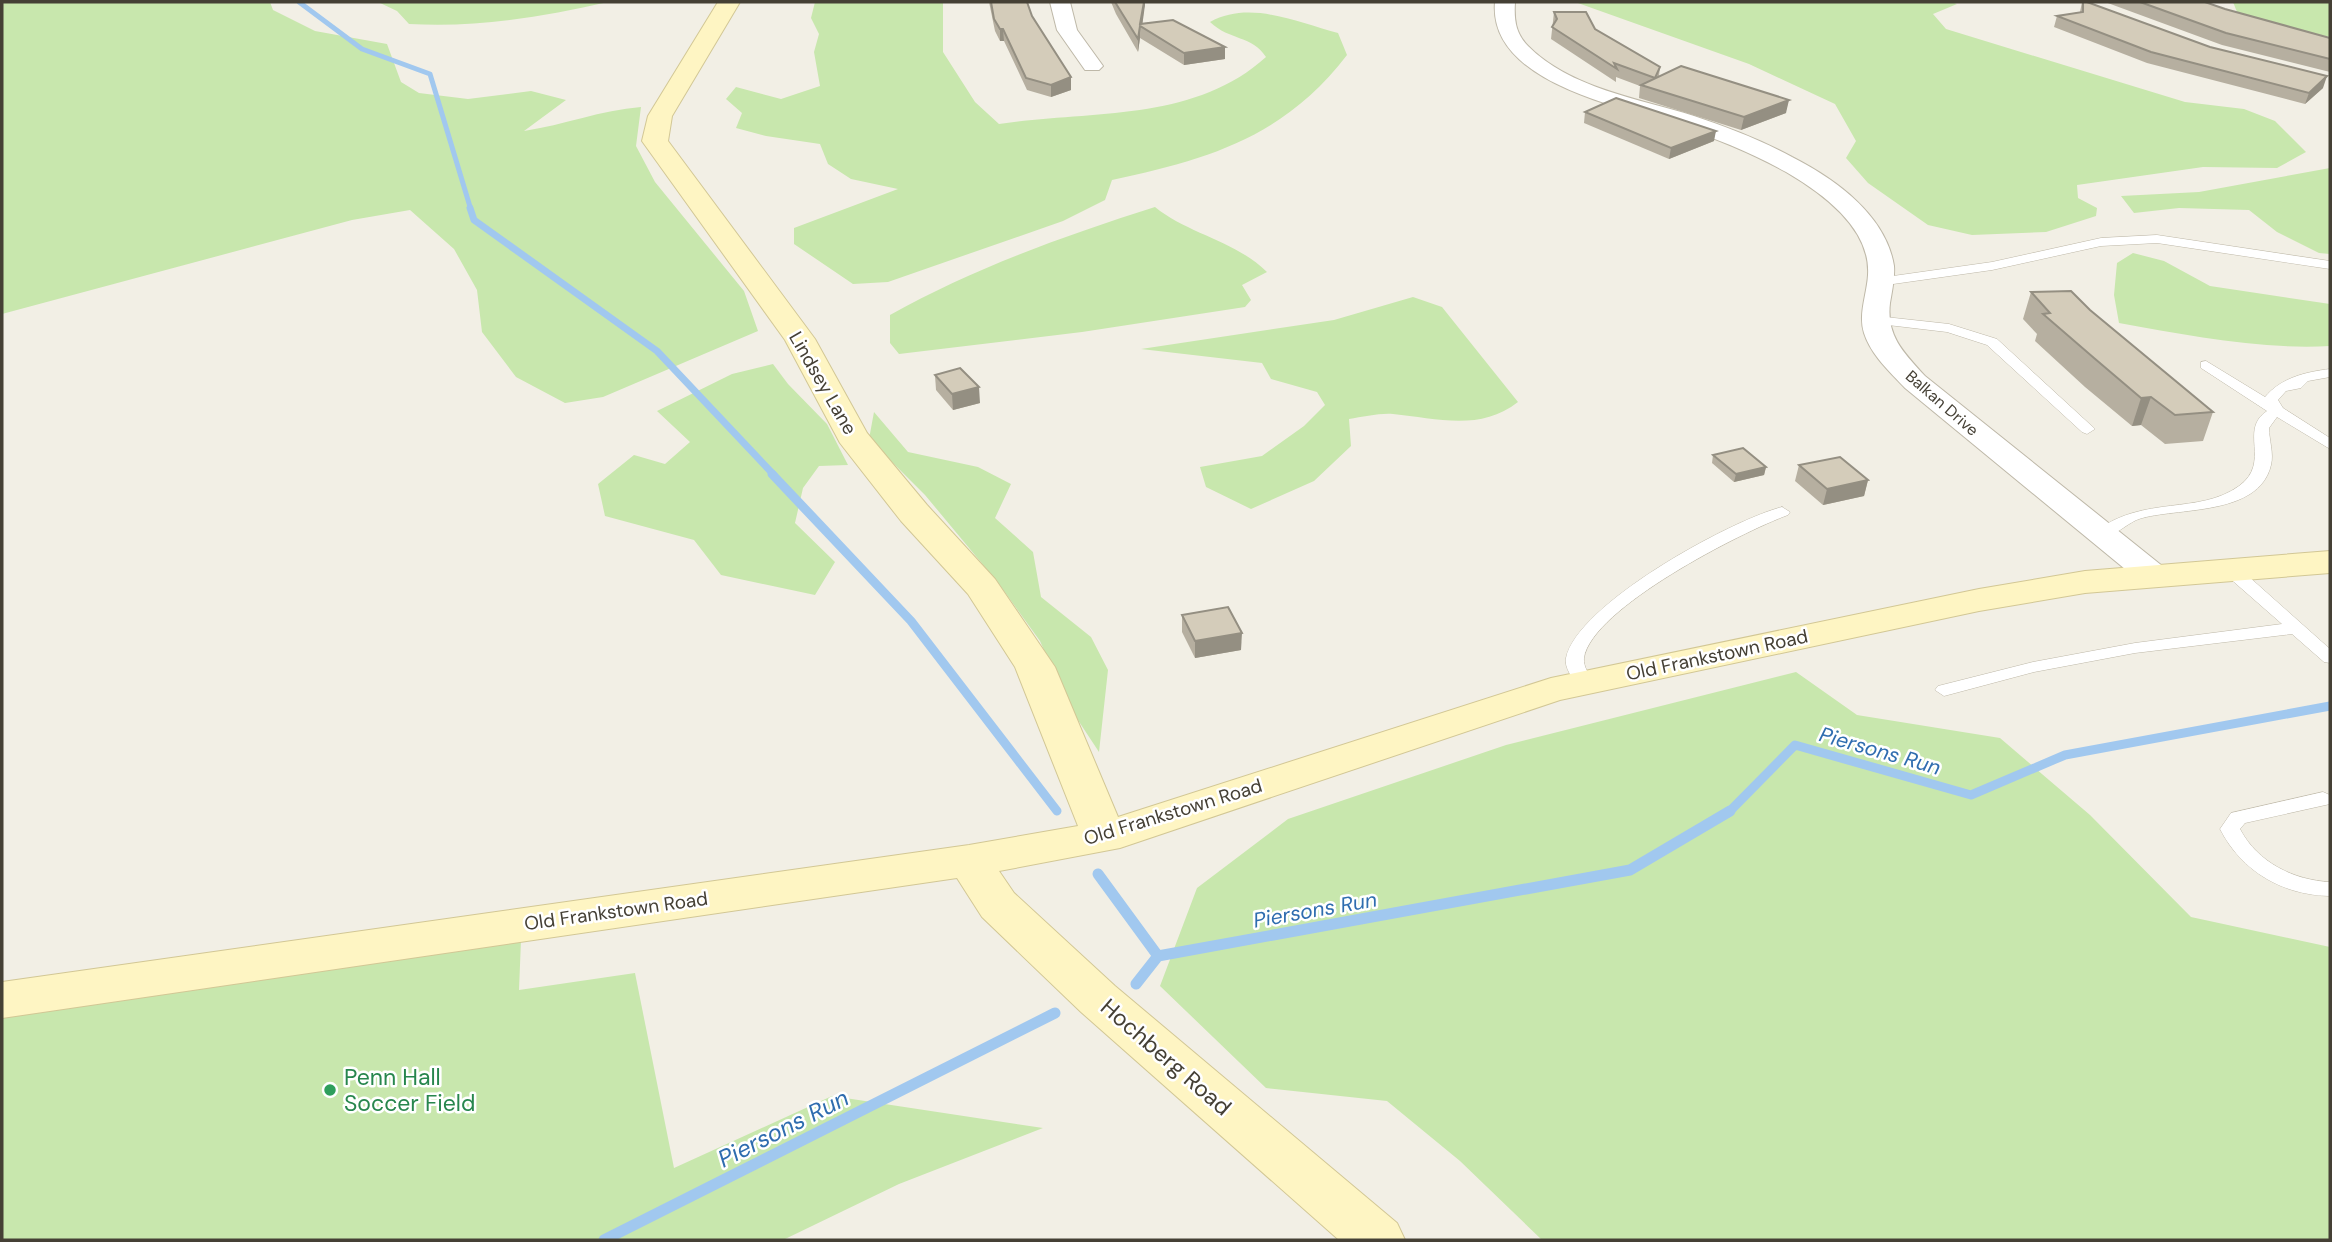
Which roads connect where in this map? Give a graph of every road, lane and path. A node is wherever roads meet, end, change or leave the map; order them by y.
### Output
1 (729, 2) edge
2 (1060, 2) edge
3 (1505, 2) edge
4 (1092, 66) dead end
5 (2330, 265) edge
6 (1879, 282) junction
7 (1876, 320) junction
8 (2206, 365) dead end
9 (2330, 373) edge
10 (2277, 411) junction
11 (2087, 429) dead end
12 (2330, 444) edge
13 (1782, 512) dead end
14 (2102, 534) junction
15 (2330, 562) edge
16 (2232, 572) junction
17 (2154, 576) junction
18 (2296, 628) junction
19 (2330, 658) edge
20 (1585, 682) junction
21 (1944, 690) dead end
22 (2328, 796) edge
23 (1104, 837) junction
24 (969, 861) junction
25 (2330, 889) edge
26 (12, 993) edge
27 (1377, 1240) edge

1 - 23 street, Lindsey Lane
2 - 4 street
3 - 6 street, Balkan Drive
5 - 6 lane
6 - 7 street, Balkan Drive
7 - 11 lane
7 - 14 street, Balkan Drive
8 - 10 lane
9 - 10 lane
10 - 12 lane
10 - 14 lane
13 - 20 lane
14 - 17 street, Balkan Drive
15 - 16 street, Old Frankstown Road
16 - 17 street, Old Frankstown Road
16 - 18 lane
17 - 20 street, Old Frankstown Road
18 - 19 lane
18 - 21 lane
20 - 23 street, Old Frankstown Road
22 - 25 lane
23 - 24 street, Old Frankstown Road
24 - 26 street, Old Frankstown Road
24 - 27 street, Hochberg Road

